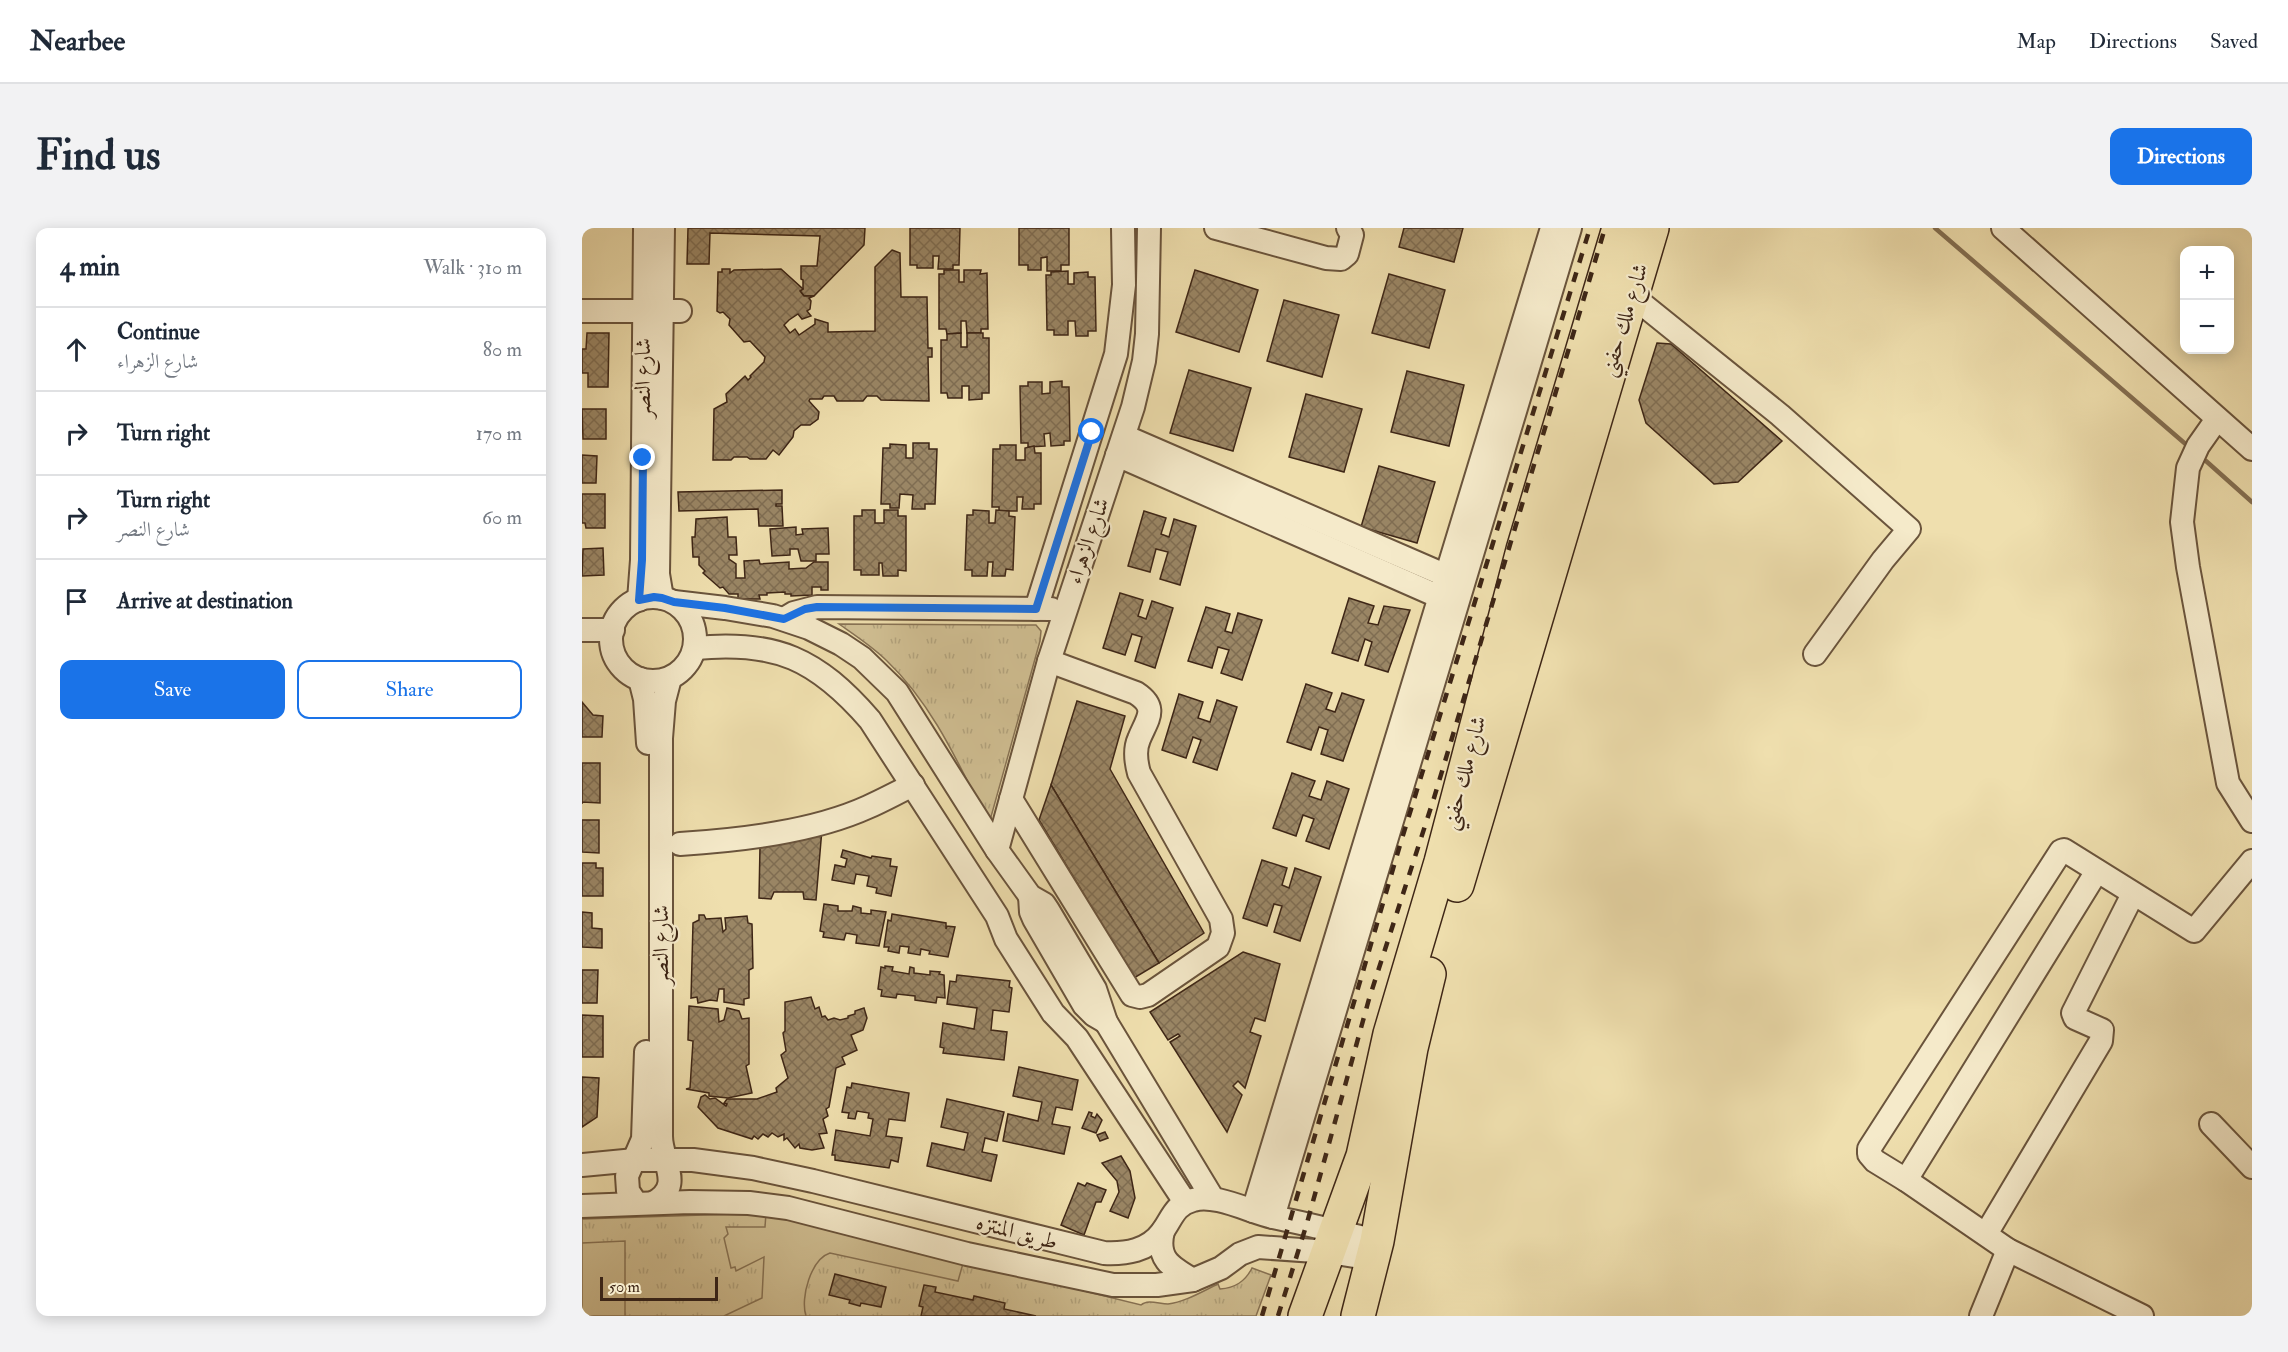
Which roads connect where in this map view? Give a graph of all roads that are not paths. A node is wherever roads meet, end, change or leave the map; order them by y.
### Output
1 (645, 228) edge
2 (663, 228) edge
3 (1123, 228) edge
4 (1149, 228) edge
5 (1216, 228) edge
6 (1348, 228) edge
7 (1552, 228) edge
8 (1570, 228) edge
9 (1619, 228) edge
10 (1652, 228) edge
11 (2002, 228) edge
12 (1631, 295) junction
13 (582, 311) edge
14 (662, 311) junction
15 (2217, 419) junction
16 (1120, 446) junction
17 (2252, 449) edge
18 (1447, 576) junction
19 (1440, 597) junction
20 (639, 600) junction
21 (668, 600) junction
22 (1036, 609) junction
23 (1065, 610) junction
24 (784, 619) junction
25 (582, 630) edge
26 (612, 637) junction
27 (582, 645) edge
28 (694, 648) junction
29 (1815, 654) dead end
30 (1049, 661) junction
31 (670, 678) junction
32 (639, 679) junction
33 (913, 784) junction
34 (1011, 799) junction
35 (2252, 821) edge
36 (680, 844) dead end
37 (998, 850) junction
38 (2252, 861) edge
39 (1452, 864) junction
40 (2097, 871) junction
41 (2133, 894) junction
42 (1030, 896) junction
43 (997, 916) junction
44 (2211, 1124) dead end
45 (635, 1160) junction
46 (664, 1160) junction
47 (582, 1165) edge
48 (2252, 1167) edge
49 (1906, 1180) junction
50 (1213, 1200) junction
51 (1185, 1202) junction
52 (644, 1203) junction
53 (582, 1206) edge
54 (1263, 1214) junction
55 (1163, 1231) junction
56 (1986, 1234) junction
57 (1333, 1242) junction
58 (1375, 1250) junction
59 (2008, 1250) junction
60 (1116, 1253) junction
61 (1192, 1280) junction
62 (1113, 1285) junction
63 (1305, 1316) edge
64 (1358, 1316) edge
65 (1981, 1316) edge
66 (2142, 1316) edge

1 - 14 street, شارع النصر
2 - 14 street, شارع النصر
3 - 22 street, شارع الزهراء
4 - 16 street, شارع الزهراء
5 - 6 street
7 - 18 street
8 - 54 street
9 - 39 highway, شارع ملك حفني
10 - 12 highway, شارع ملك حفني
11 - 15 street
12 - 29 street
12 - 39 highway, شارع ملك حفني
13 - 14 street
14 - 20 street, شارع النصر
14 - 21 street, شارع النصر
15 - 17 street
15 - 35 street
16 - 18 street
16 - 19 street
16 - 23 street, شارع الزهراء
18 - 19 street
19 - 54 street
20 - 21 street
20 - 26 street
21 - 24 street
21 - 28 street
22 - 23 street
22 - 24 street
23 - 30 street, شارع الزهراء
24 - 37 street
25 - 26 street
26 - 27 street
26 - 32 street
28 - 31 street
28 - 33 street
30 - 34 street, شارع الزهراء
30 - 34 street
31 - 32 street
31 - 46 street, شارع النصر
32 - 45 street, شارع النصر
33 - 36 street
33 - 43 street
34 - 37 street, شارع الزهراء
37 - 42 street
38 - 41 street
39 - 57 highway, شارع ملك حفني
39 - 58 highway, شارع ملك حفني
40 - 41 street
40 - 49 street
40 - 49 street
41 - 56 street
42 - 43 street
42 - 50 street
43 - 51 street
44 - 48 street
45 - 46 street, طريق المنتزه
45 - 47 street, طريق المنتزه
45 - 52 street, شارع النصر
46 - 52 street, شارع النصر
46 - 60 street, طريق المنتزه
49 - 56 street
50 - 51 street, طريق المنتزه
50 - 54 street, طريق المنتزه
51 - 55 street, طريق المنتزه
52 - 53 street, طريق المنتزه
52 - 62 street, طريق المنتزه
54 - 57 street, طريق المنتزه
55 - 60 street, طريق المنتزه
55 - 61 street
56 - 59 street
57 - 58 street, طريق المنتزه
57 - 61 street, طريق المنتزه
57 - 63 highway, شارع ملك حفني
58 - 64 highway, شارع ملك حفني
59 - 65 street
59 - 66 street
60 - 62 street
61 - 62 street, طريق المنتزه

